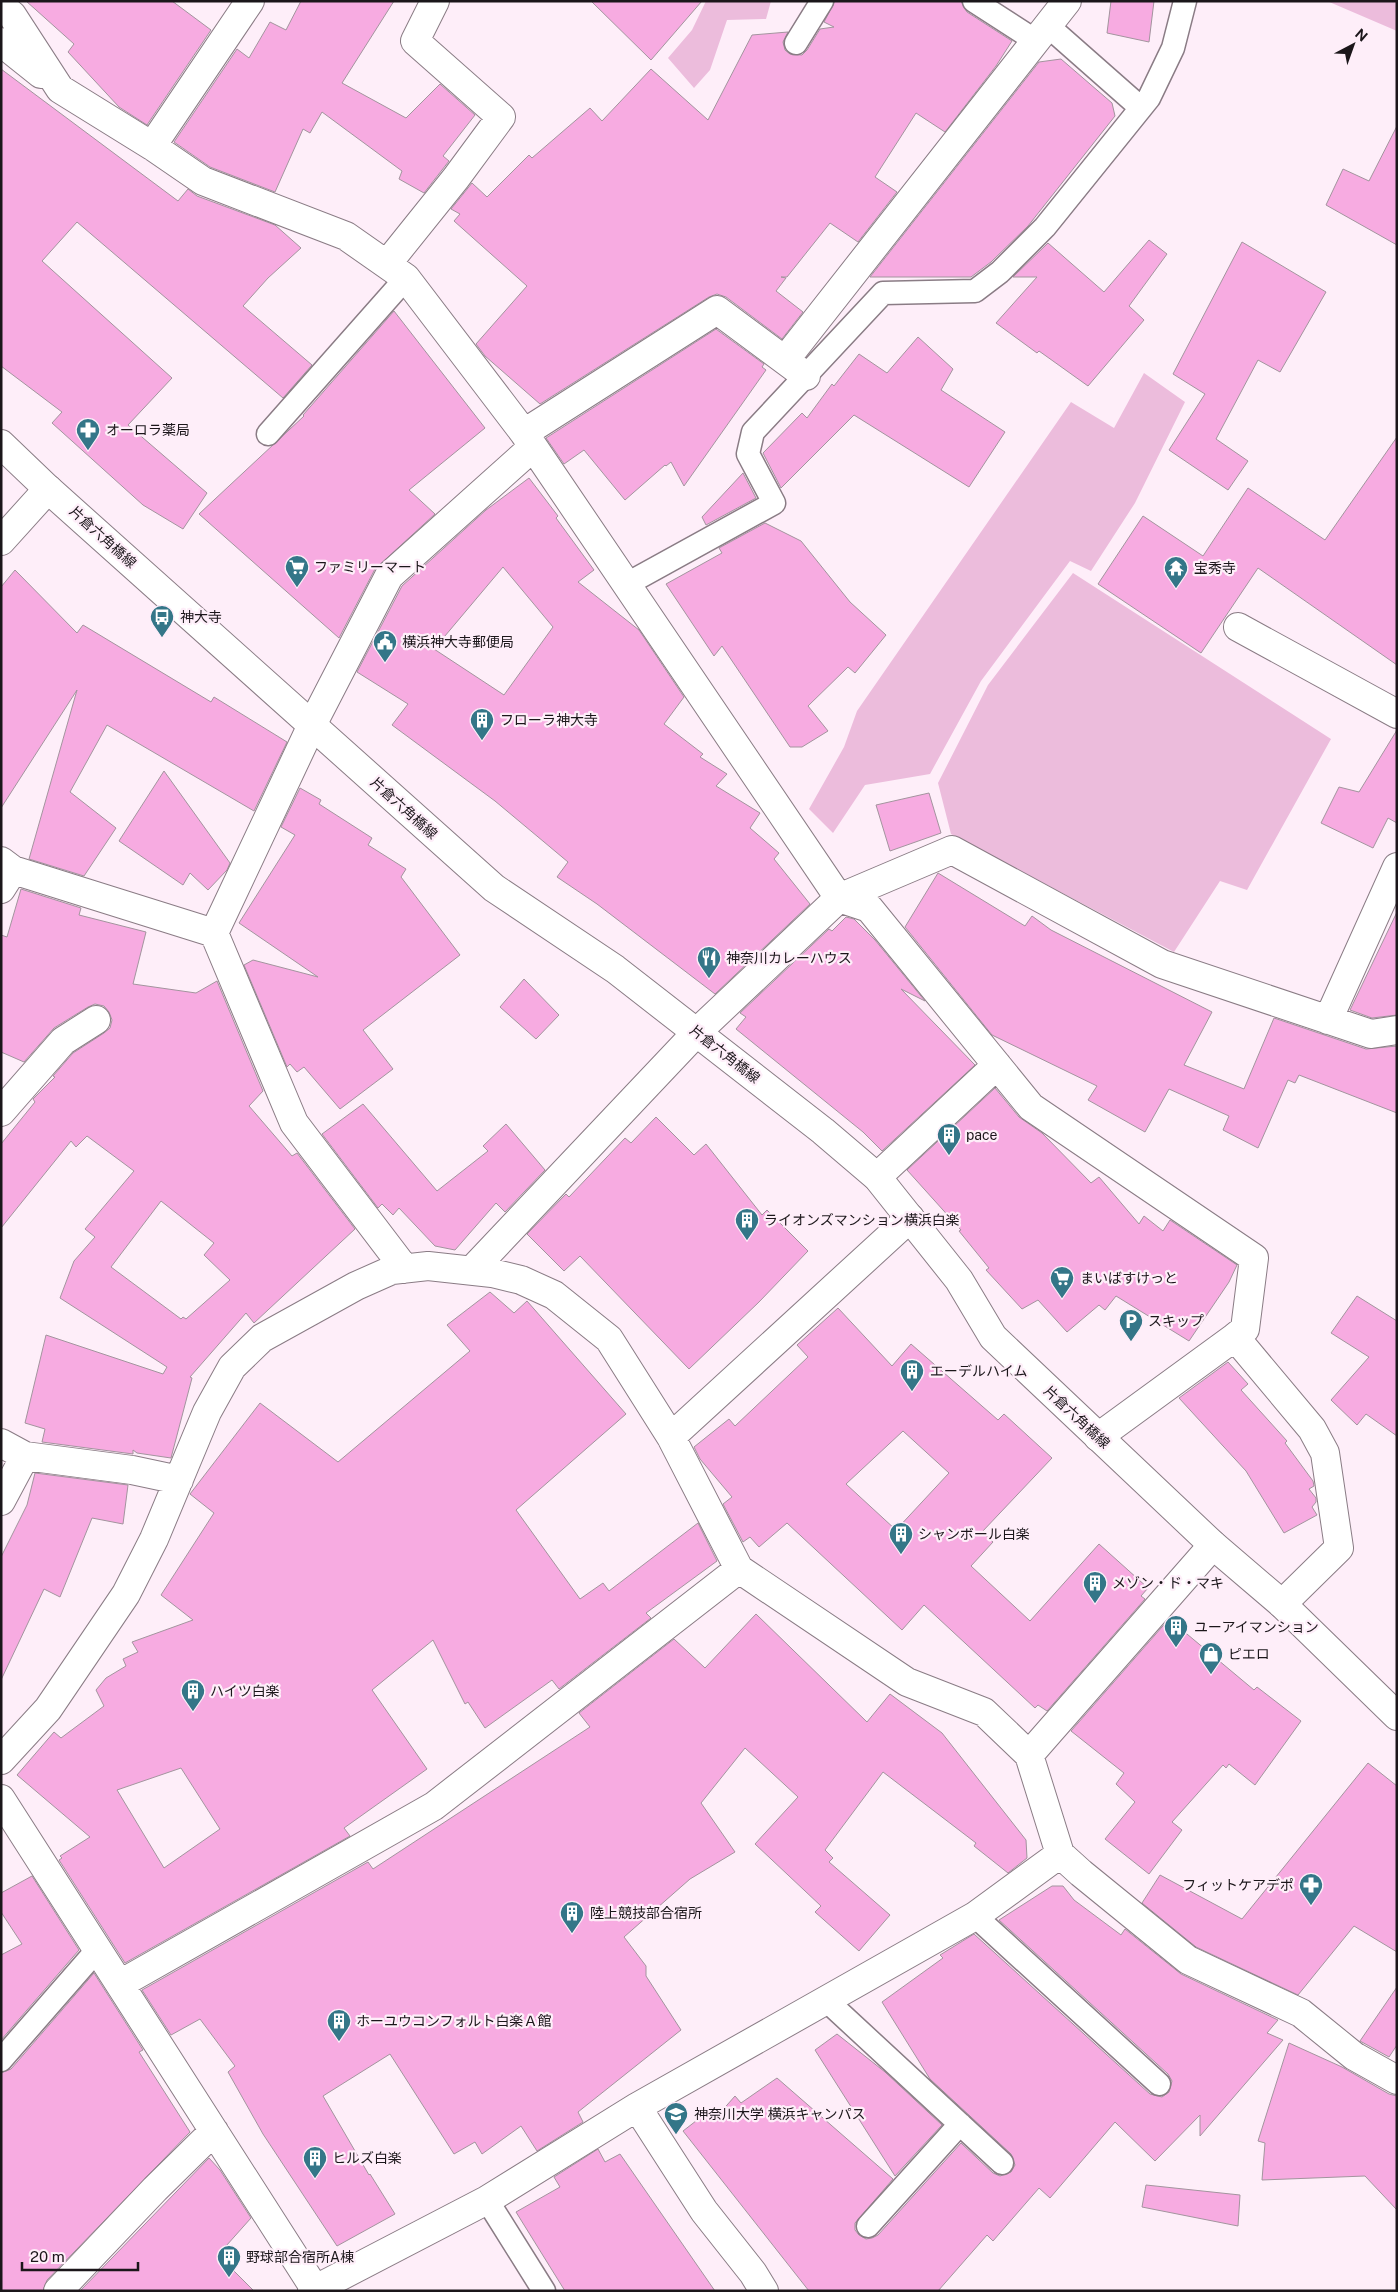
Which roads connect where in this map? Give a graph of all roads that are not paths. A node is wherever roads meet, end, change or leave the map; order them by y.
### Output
1 (250, 1) edge
2 (435, 1) edge
3 (822, 1) edge
4 (974, 1) edge
5 (1067, 1) edge
6 (1185, 1) edge
7 (1, 6) edge
8 (1042, 33) junction
9 (1, 42) edge
10 (796, 43) dead end
11 (60, 89) junction
12 (1141, 108) junction
13 (152, 146) junction
14 (396, 271) junction
15 (796, 368) junction
16 (268, 434) dead end
17 (528, 440) junction
18 (1, 444) edge
19 (48, 489) junction
20 (2, 539) edge
21 (627, 584) junction
22 (1238, 626) dead end
23 (1397, 714) edge
24 (312, 726) junction
25 (1397, 867) edge
26 (5, 873) edge
27 (839, 898) junction
28 (214, 933) junction
29 (96, 1020) dead end
30 (1328, 1020) junction
31 (1397, 1030) edge
32 (697, 1032) junction
33 (997, 1066) junction
34 (1, 1112) edge
35 (877, 1177) junction
36 (910, 1218) junction
37 (405, 1269) junction
38 (472, 1270) junction
39 (1235, 1337) junction
40 (671, 1437) junction
41 (1098, 1437) junction
42 (1, 1444) edge
43 (25, 1456) junction
44 (178, 1480) junction
45 (1, 1501) edge
46 (1213, 1545) junction
47 (739, 1568) junction
48 (1282, 1604) junction
49 (1397, 1716) edge
50 (1029, 1755) junction
51 (1, 1760) edge
52 (1, 1799) edge
53 (1060, 1854) junction
54 (975, 1916) junction
55 (97, 1950) junction
56 (120, 1984) junction
57 (827, 2001) junction
58 (1, 2060) edge
59 (1397, 2080) edge
60 (1159, 2084) dead end
61 (637, 2107) junction
62 (960, 2124) junction
63 (214, 2131) junction
64 (1002, 2163) dead end
65 (487, 2200) junction
66 (868, 2226) dead end
67 (313, 2290) edge
68 (58, 2291) edge
69 (544, 2291) edge
70 (764, 2291) edge

1 - 13 street
2 - 14 street
3 - 10 lane
4 - 8 lane
5 - 8 street
6 - 12 lane
7 - 11 street
8 - 12 lane
8 - 15 street
9 - 11 street
11 - 13 street
12 - 15 lane
13 - 14 street
14 - 16 lane
14 - 17 street
15 - 17 street
15 - 21 lane
17 - 21 street
17 - 24 street
18 - 19 street, 片倉六角橋線
19 - 20 street
19 - 24 street, 片倉六角橋線
21 - 27 street
22 - 23 street
24 - 28 street
24 - 32 street, 片倉六角橋線
25 - 30 street
26 - 28 street
27 - 30 street
27 - 32 street
27 - 33 street
28 - 37 street
29 - 34 street
30 - 31 street
32 - 35 street, 片倉六角橋線
32 - 38 street
33 - 35 street
33 - 39 street
35 - 36 street, 片倉六角橋線
36 - 40 street
36 - 41 street, 片倉六角橋線
37 - 38 street
37 - 44 street
38 - 40 street
39 - 41 street
39 - 48 street
40 - 47 street
41 - 46 street, 片倉六角橋線
42 - 43 street
43 - 44 street
43 - 45 street
44 - 51 street
46 - 48 street, 片倉六角橋線
46 - 50 street
47 - 50 street
47 - 56 street
48 - 49 street, 片倉六角橋線
50 - 53 street
52 - 55 street
53 - 54 street
53 - 59 street
54 - 57 street
54 - 60 lane
55 - 56 street
55 - 58 lane
56 - 63 street
57 - 61 street
57 - 62 lane
61 - 65 street
61 - 70 street
62 - 64 lane
62 - 66 lane
63 - 67 street
63 - 68 street
65 - 67 street
65 - 69 lane

